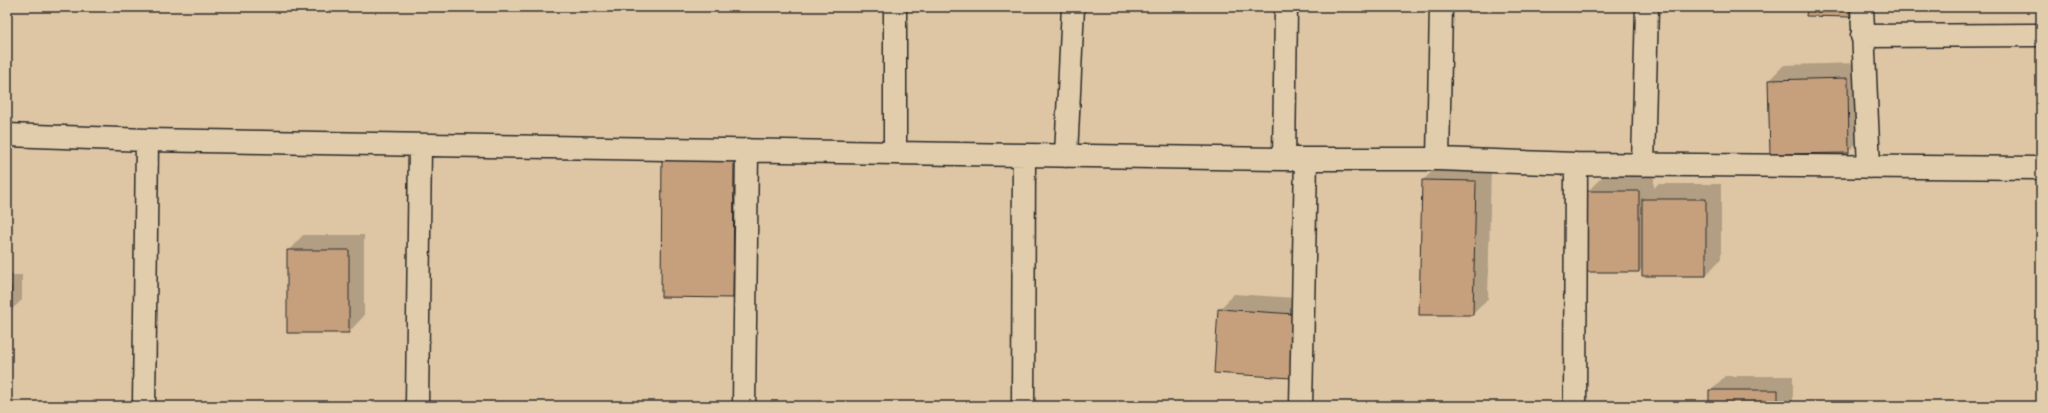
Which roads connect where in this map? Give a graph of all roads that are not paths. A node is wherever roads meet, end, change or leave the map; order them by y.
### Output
1 (895, 7) edge
2 (1073, 7) edge
3 (1286, 7) edge
4 (1441, 7) edge
5 (1647, 7) edge
6 (1862, 7) edge
7 (2037, 35) dead end
8 (1862, 36) junction
9 (7, 135) edge
10 (146, 140) junction
11 (420, 145) junction
12 (747, 150) junction
13 (895, 153) junction
14 (1024, 155) junction
15 (1066, 156) junction
16 (1438, 159) junction
17 (1284, 160) junction
18 (1306, 160) junction
19 (1576, 164) junction
20 (1643, 165) junction
21 (1869, 167) junction
22 (2041, 168) edge
23 (144, 406) edge
24 (417, 406) edge
25 (744, 406) edge
26 (1023, 406) edge
27 (1301, 406) edge
28 (1574, 406) edge

1 - 13 street
2 - 15 street
3 - 17 street
4 - 16 street
5 - 20 street
6 - 8 street
7 - 8 street
8 - 21 street
9 - 10 street
10 - 11 street
10 - 23 street
11 - 12 street
11 - 24 street
12 - 13 street
12 - 25 street
13 - 14 street
14 - 15 street
14 - 26 street
15 - 17 street
16 - 18 street
16 - 19 street
17 - 18 street
18 - 27 street
19 - 20 street
19 - 28 street
20 - 21 street
21 - 22 street

